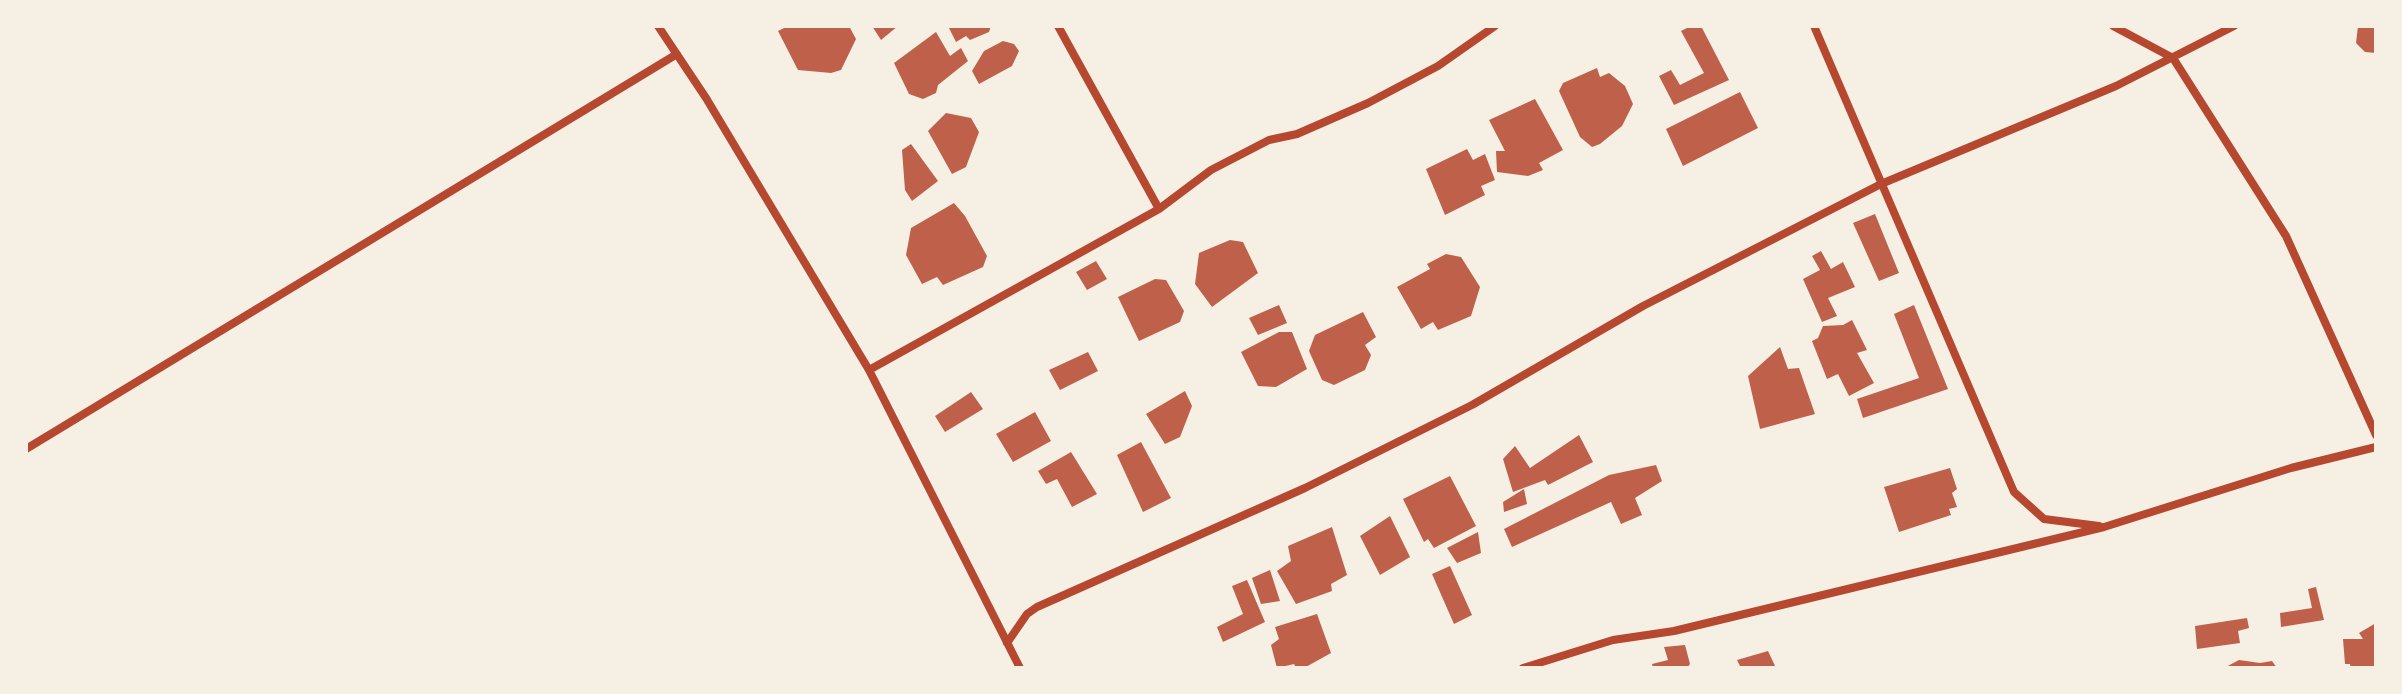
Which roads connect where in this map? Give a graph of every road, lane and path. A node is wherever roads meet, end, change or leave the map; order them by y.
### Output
1 (658, 26) edge
2 (1058, 26) edge
3 (1495, 26) edge
4 (1814, 26) edge
5 (2113, 26) edge
6 (2234, 26) edge
7 (677, 54) junction
8 (2173, 58) junction
9 (1881, 184) junction
10 (1159, 209) junction
11 (869, 370) junction
12 (2376, 435) edge
13 (2376, 447) edge
14 (26, 449) edge
15 (2104, 527) junction
16 (1007, 643) junction
17 (1020, 668) edge
18 (1523, 668) edge

1 - 7 street
2 - 10 street
3 - 10 street
4 - 9 street
5 - 8 street
6 - 8 street
7 - 11 street
7 - 14 street
8 - 9 street
8 - 12 street
9 - 15 street
9 - 16 street
10 - 11 street
11 - 16 street
13 - 15 street
15 - 18 street
16 - 17 street

